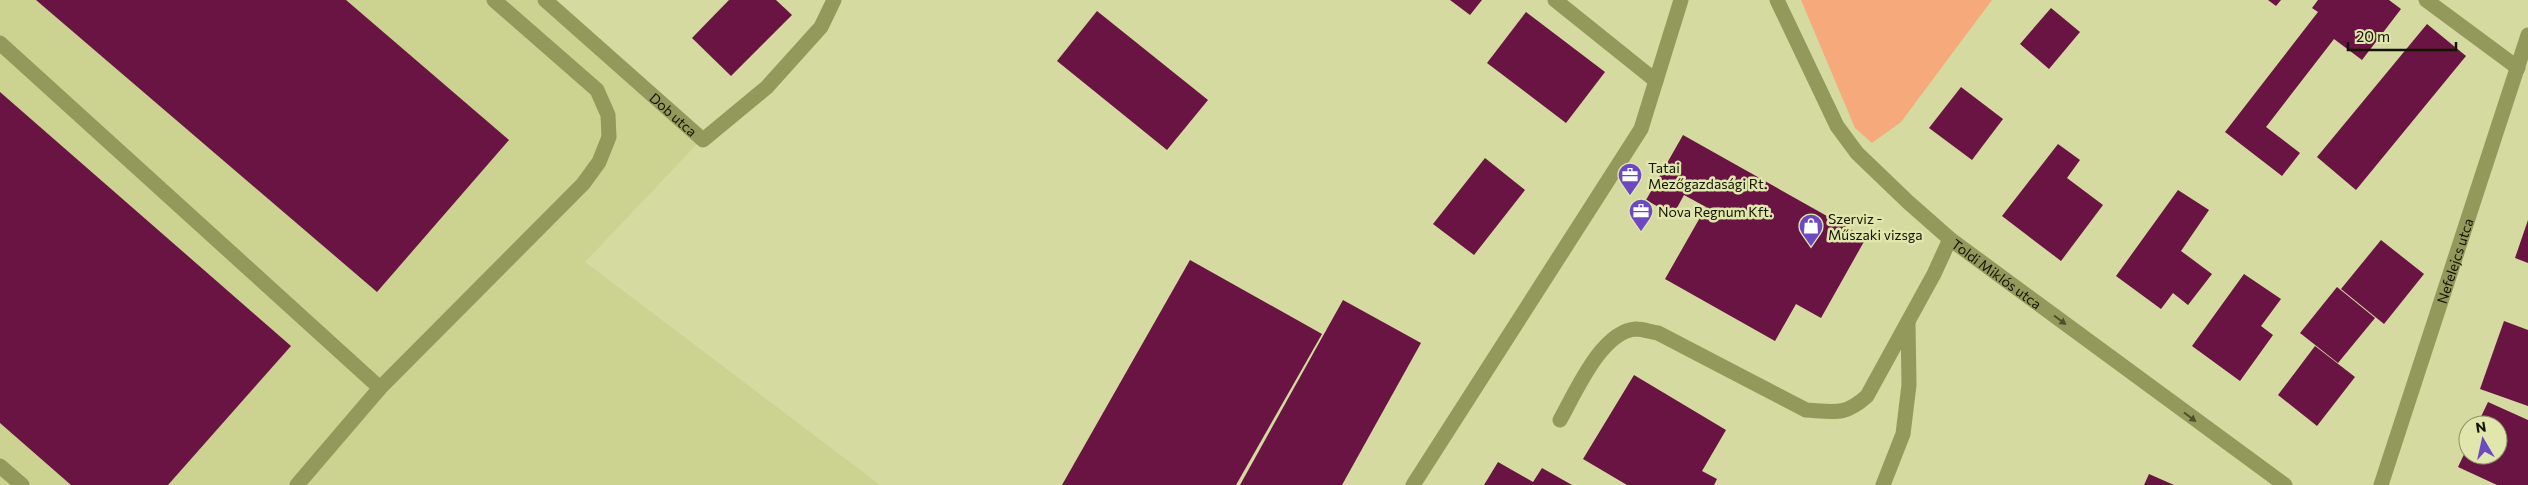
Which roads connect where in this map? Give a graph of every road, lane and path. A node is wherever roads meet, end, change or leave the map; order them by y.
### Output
1 (494, 0) edge
2 (545, 0) edge
3 (834, 0) edge
4 (1556, 0) edge
5 (1681, 0) edge
6 (1777, 0) edge
7 (2426, 0) edge
8 (2528, 35) edge
9 (0, 43) edge
10 (2518, 68) junction
11 (1656, 81) junction
12 (1950, 239) junction
13 (1908, 321) junction
14 (380, 388) junction
15 (1560, 420) dead end
16 (0, 466) edge
17 (22, 485) edge
18 (297, 485) edge
19 (1413, 485) edge
20 (1883, 485) edge
21 (2285, 485) edge
22 (2381, 485) edge

1 - 14 street
2 - 3 street, Dob utca
4 - 11 street
5 - 11 street
6 - 12 street, Toldi Miklós utca
7 - 10 street
8 - 10 street, Nefelejcs utca
9 - 14 street
10 - 22 street, Nefelejcs utca
11 - 19 street
12 - 13 street
12 -> 21 street, Toldi Miklós utca
13 - 15 street
13 - 20 street
14 - 18 street
16 - 17 street

